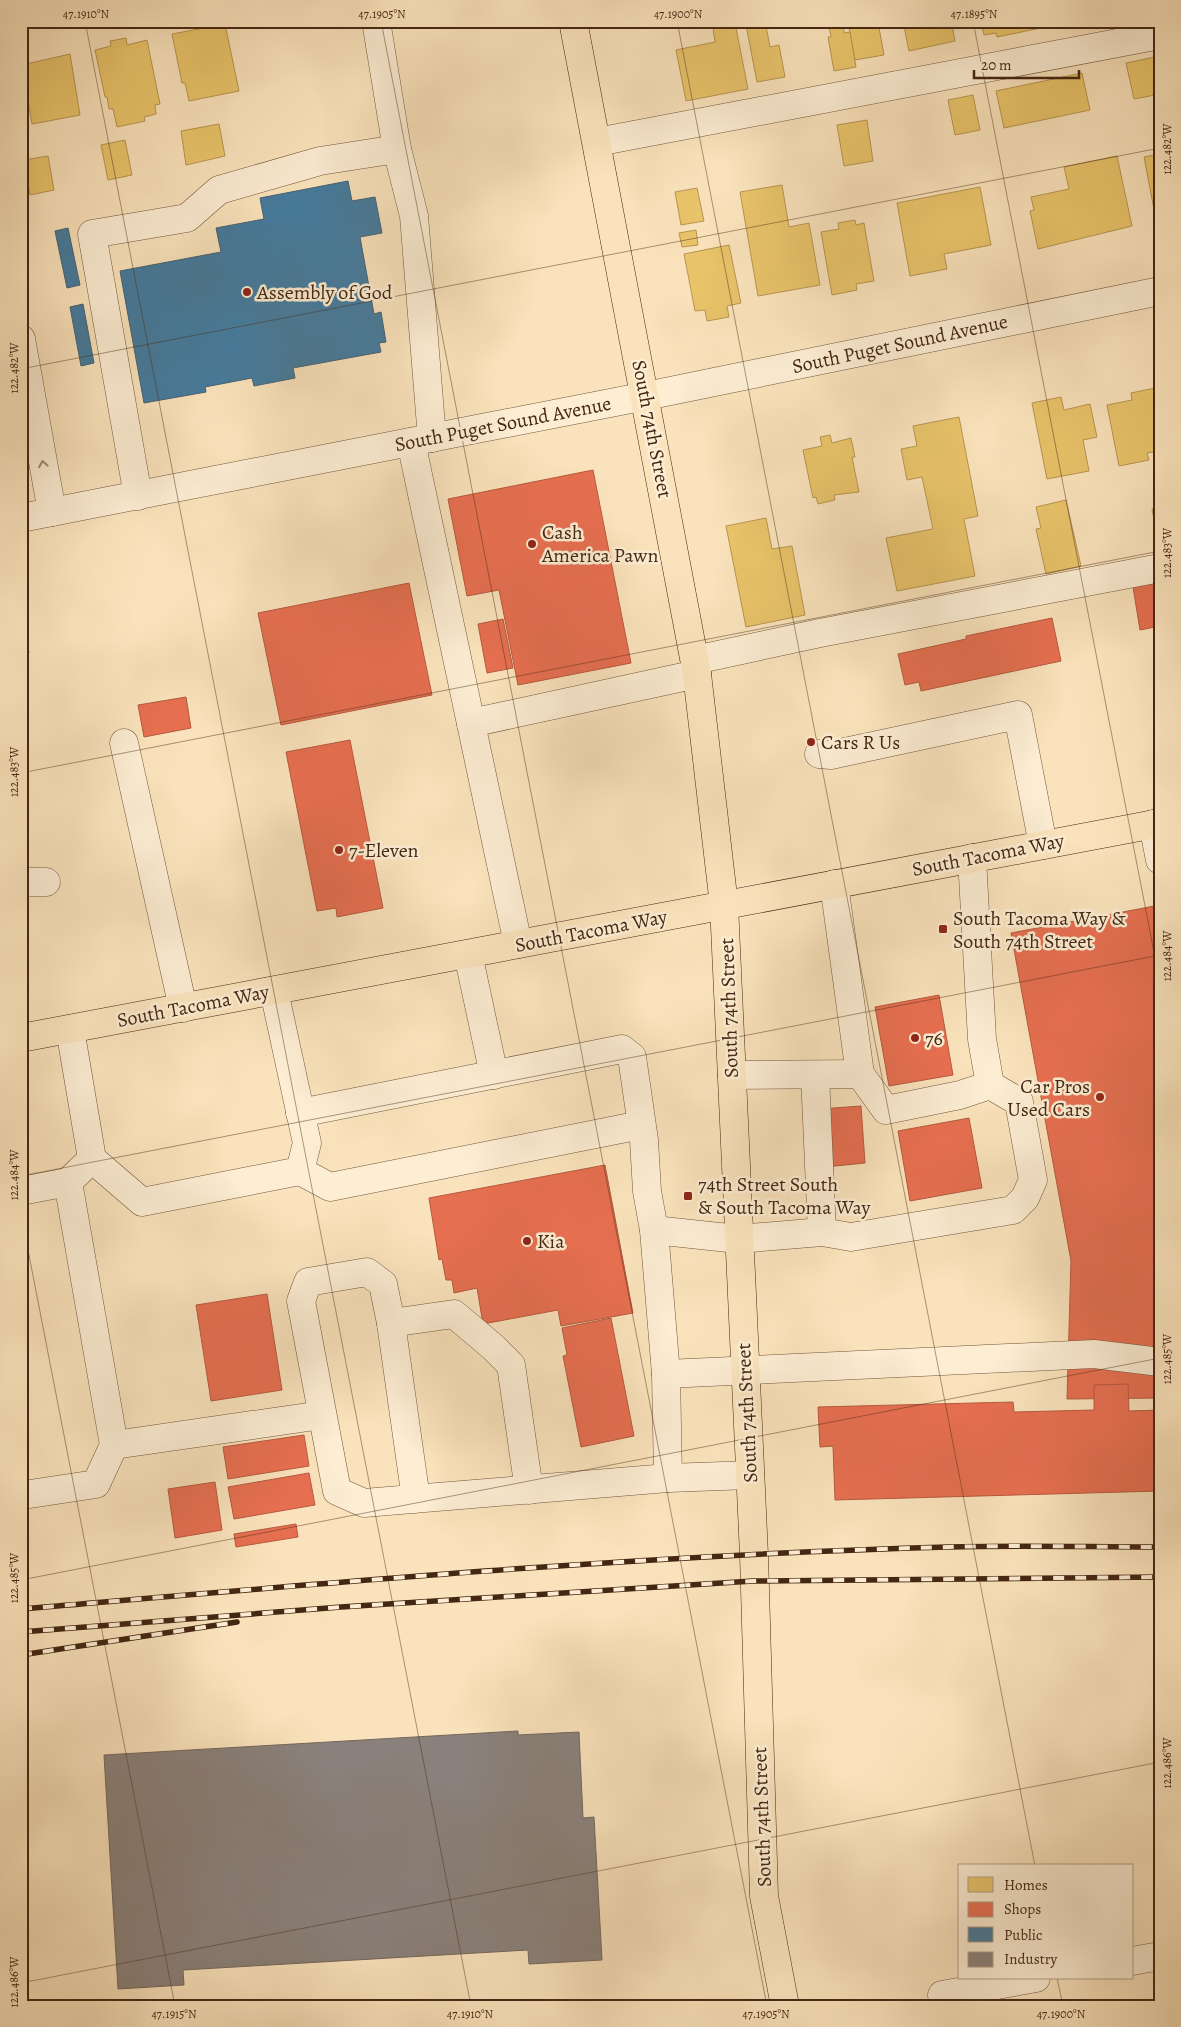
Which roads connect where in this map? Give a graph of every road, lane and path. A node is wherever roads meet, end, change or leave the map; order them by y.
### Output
1 (376, 21) edge
2 (573, 21) edge
3 (1160, 35) edge
4 (597, 142) junction
5 (397, 150) junction
6 (1160, 291) edge
7 (21, 339) edge
8 (646, 396) junction
9 (422, 440) junction
10 (138, 496) junction
11 (52, 512) junction
12 (21, 518) edge
13 (1160, 568) edge
14 (696, 667) junction
15 (471, 723) junction
16 (124, 743) dead end
17 (819, 754) dead end
18 (1156, 823) edge
19 (1043, 845) junction
20 (972, 858) junction
21 (1160, 860) edge
22 (834, 884) junction
23 (724, 905) junction
24 (518, 944) junction
25 (468, 954) junction
26 (274, 991) junction
27 (183, 1008) junction
28 (70, 1029) junction
29 (21, 1038) edge
30 (860, 1074) junction
31 (494, 1075) junction
32 (732, 1075) junction
33 (815, 1075) junction
34 (990, 1085) junction
35 (300, 1113) junction
36 (641, 1125) junction
37 (92, 1159) junction
38 (300, 1171) junction
39 (68, 1182) junction
40 (21, 1191) edge
41 (654, 1230) junction
42 (822, 1232) junction
43 (738, 1239) junction
44 (391, 1323) junction
45 (1160, 1362) edge
46 (745, 1371) junction
47 (666, 1374) junction
48 (322, 1415) junction
49 (114, 1445) junction
50 (750, 1475) junction
51 (668, 1478) junction
52 (529, 1490) junction
53 (30, 1494) dead end
54 (416, 1499) junction
55 (1160, 1956) edge
56 (1134, 1961) edge
57 (1025, 1980) edge
58 (784, 2006) edge
59 (944, 2006) edge

1 - 5 street
2 - 4 main road, South 74th Street
3 - 4 street
4 - 8 main road, South 74th Street
5 - 9 street
5 - 10 street
6 - 8 street, South Puget Sound Avenue
11 -> 7 street
8 - 9 street, South Puget Sound Avenue
8 - 14 main road, South 74th Street
9 - 10 street, South Puget Sound Avenue
9 - 15 street
10 - 11 street, South Puget Sound Avenue
11 - 12 street, South Puget Sound Avenue
13 - 14 street
14 - 15 street
14 - 23 main road, South 74th Street
15 - 24 street
16 - 27 street
17 - 19 street
18 - 19 main road, South Tacoma Way
18 - 21 street
19 - 20 main road, South Tacoma Way
20 - 22 main road, South Tacoma Way
20 - 34 street
22 - 23 main road, South Tacoma Way
22 - 30 street
23 - 24 main road, South Tacoma Way
23 - 32 main road, South 74th Street
24 - 25 main road, South Tacoma Way
25 - 26 main road, South Tacoma Way
25 - 31 street
26 - 27 main road, South Tacoma Way
26 - 35 street
27 - 28 main road, South Tacoma Way
28 - 29 main road, South Tacoma Way
28 - 37 street
30 - 33 street
30 - 34 street
31 - 35 street
31 - 36 street
32 - 33 street
32 - 43 main road, South 74th Street
33 - 42 street
34 - 42 street
35 - 38 street
36 - 38 street
36 - 41 street
37 - 38 street
37 - 39 street
39 - 40 street
39 - 49 street
41 - 43 street
41 - 47 street
42 - 43 street
43 - 46 main road, South 74th Street
44 - 48 street
44 - 52 street
44 - 54 street
45 - 46 street
46 - 47 street
46 - 50 main road, South 74th Street
47 - 51 street
48 - 49 street
48 - 54 street
49 - 53 street
50 - 51 street
50 - 58 main road, South 74th Street
51 - 52 street
52 - 54 street
55 - 56 street
57 - 59 street

